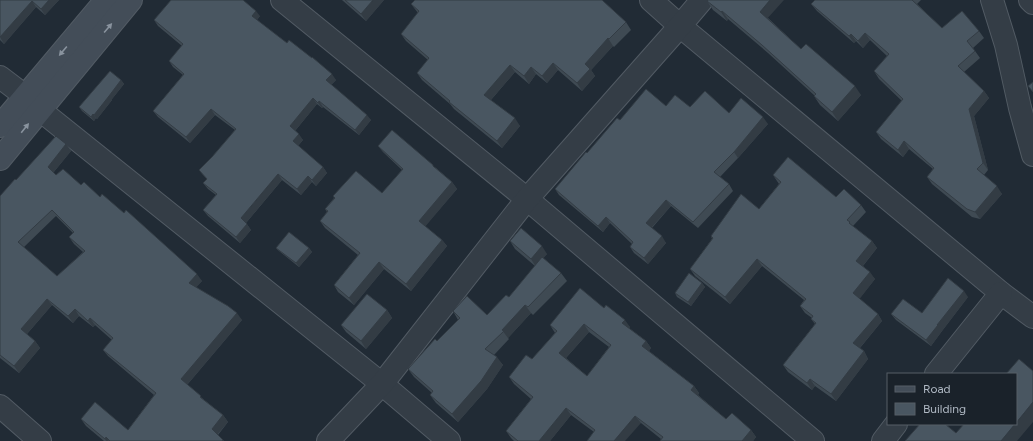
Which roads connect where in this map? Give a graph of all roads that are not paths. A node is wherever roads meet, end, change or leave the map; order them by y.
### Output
1 (106, 0) edge
2 (131, 0) edge
3 (282, 0) edge
4 (651, 0) edge
5 (702, 0) edge
6 (992, 0) edge
7 (1030, 0) edge
8 (1033, 3) edge
9 (680, 26) junction
10 (0, 77) edge
11 (32, 103) junction
12 (0, 126) edge
13 (1033, 155) edge
14 (0, 159) edge
15 (527, 199) junction
16 (1001, 293) junction
17 (1033, 317) edge
18 (937, 373) edge
19 (382, 384) junction
20 (0, 406) edge
21 (895, 425) edge
22 (40, 441) edge
23 (328, 441) edge
24 (448, 441) edge
25 (813, 441) edge
26 (883, 441) edge

1 -> 11 street
11 -> 2 street
3 - 15 street
4 - 9 street
5 - 9 street
6 - 13 street
7 - 8 street
9 - 15 street
9 - 16 street
10 - 11 street
11 - 12 street
14 -> 11 street
11 - 19 street
15 - 19 street
15 - 25 street
16 - 17 street
16 - 18 street
19 - 23 street
19 - 24 street
20 - 22 street
21 - 26 street

